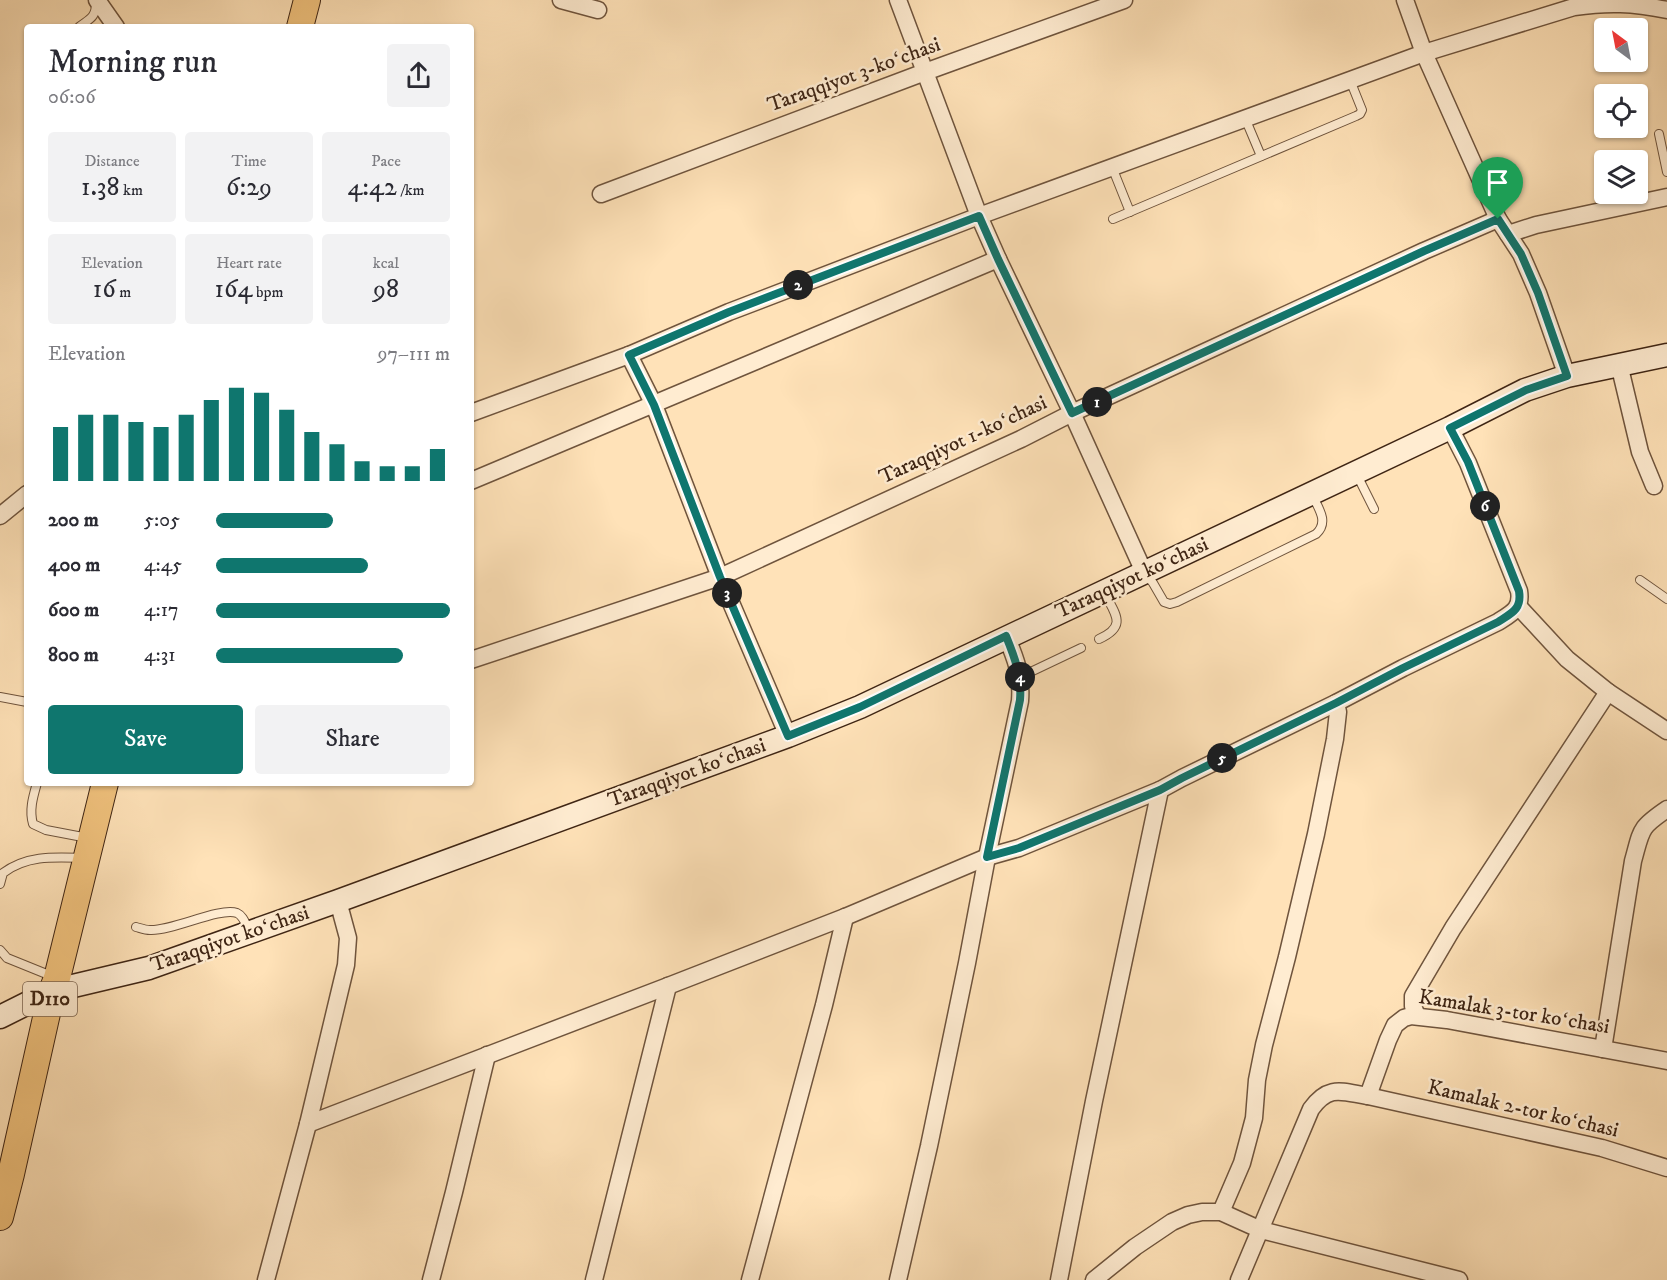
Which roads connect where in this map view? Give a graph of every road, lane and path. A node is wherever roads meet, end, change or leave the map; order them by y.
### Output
1 (307, 0) edge
2 (561, 0) edge
3 (898, 0) edge
4 (1124, 0) edge
5 (1405, 0) edge
6 (99, 1) edge
7 (598, 10) dead end
8 (1667, 10) edge
9 (83, 24) edge
10 (114, 24) edge
11 (301, 24) edge
12 (1424, 53) junction
13 (925, 72) junction
14 (1352, 86) junction
15 (1248, 125) junction
16 (1659, 134) dead end
17 (1260, 153) junction
18 (1667, 172) edge
19 (1115, 174) junction
20 (601, 194) dead end
21 (1667, 197) edge
22 (1130, 212) junction
23 (979, 216) junction
24 (1113, 219) dead end
25 (1498, 219) junction
26 (1508, 234) junction
27 (998, 259) junction
28 (629, 355) junction
29 (1667, 355) edge
30 (1619, 364) junction
31 (1567, 376) junction
32 (654, 405) junction
33 (474, 411) edge
34 (1072, 413) junction
35 (1450, 428) junction
36 (1356, 472) junction
37 (474, 480) edge
38 (1654, 486) dead end
39 (1311, 493) junction
40 (24, 496) edge
41 (1374, 509) dead end
42 (0, 516) edge
43 (1144, 573) junction
44 (720, 577) junction
45 (1640, 580) dead end
46 (1104, 591) junction
47 (1667, 599) edge
48 (1518, 606) junction
49 (1006, 636) junction
50 (1099, 639) dead end
51 (1081, 648) dead end
52 (474, 659) edge
53 (1020, 677) junction
54 (1608, 692) junction
55 (0, 697) edge
56 (24, 701) edge
57 (1336, 703) junction
58 (1667, 732) edge
59 (788, 736) junction
60 (36, 786) edge
61 (104, 786) edge
62 (1160, 790) junction
63 (1667, 808) edge
64 (90, 848) junction
65 (987, 857) junction
66 (0, 884) edge
67 (338, 902) junction
68 (845, 917) junction
69 (136, 927) dead end
70 (250, 932) junction
71 (0, 950) edge
72 (4, 960) edge
73 (54, 985) junction
74 (668, 986) junction
75 (1417, 1016) junction
76 (0, 1017) edge
77 (1603, 1049) junction
78 (487, 1055) junction
79 (1667, 1061) edge
80 (1368, 1096) junction
81 (308, 1124) junction
82 (1667, 1168) edge
83 (1221, 1212) junction
84 (0, 1217) edge
85 (1261, 1230) junction
86 (266, 1280) edge
87 (431, 1280) edge
88 (594, 1280) edge
89 (750, 1280) edge
90 (898, 1280) edge
91 (1059, 1280) edge
92 (1094, 1280) edge
93 (1239, 1280) edge
94 (1459, 1280) edge

1 - 11 main road
2 - 7 street
3 - 13 street
4 - 13 street, Taraqqiyot 3-koʻchasi
5 - 12 street
6 - 9 lane
6 - 10 street
8 - 12 street
12 - 14 street
12 - 25 street
13 - 20 street, Taraqqiyot 3-koʻchasi
13 - 23 street
14 - 15 street
14 - 17 lane
15 - 17 lane
15 - 19 street
16 - 18 lane
17 - 22 lane
19 - 22 lane
19 - 23 street
21 - 26 street
22 - 24 lane
23 - 27 street
23 - 28 street
25 - 26 street
25 - 34 street, Taraqqiyot 1-koʻchasi
26 - 31 street
27 - 32 street
27 - 34 street
28 - 32 street
28 - 33 street
29 - 30 street, Taraqqiyot koʻchasi
30 - 31 street, Taraqqiyot koʻchasi
30 - 38 street
31 - 35 street, Taraqqiyot koʻchasi
32 - 37 street
32 - 44 street
34 - 43 street
34 - 44 street, Taraqqiyot 1-koʻchasi
35 - 36 street, Taraqqiyot koʻchasi
35 - 48 street
36 - 39 street, Taraqqiyot koʻchasi
36 - 41 lane
39 - 43 street, Taraqqiyot koʻchasi
39 - 43 lane
40 - 42 street
43 - 46 street, Taraqqiyot koʻchasi
44 - 52 street, Taraqqiyot 1-koʻchasi
44 - 59 street
45 - 47 lane
46 - 49 street, Taraqqiyot koʻchasi
46 - 50 lane
48 - 54 street
48 - 57 street
49 - 53 street
49 - 59 street, Taraqqiyot koʻchasi
51 - 53 lane
53 - 65 street
54 - 58 street
54 - 75 street
55 - 56 lane
57 - 62 street
57 - 83 street
59 - 67 street, Taraqqiyot koʻchasi
60 - 64 lane
61 - 64 main road, D110
62 - 65 street
62 - 91 street
63 - 77 street
64 - 66 lane
64 - 73 main road, D110
65 - 68 street
65 - 90 street
67 - 70 street, Taraqqiyot koʻchasi
67 - 81 street
68 - 74 street
68 - 89 street
69 - 70 lane
70 - 73 street, Taraqqiyot koʻchasi
71 - 72 lane
72 - 73 lane
73 - 76 street, Taraqqiyot koʻchasi
73 - 84 main road, D110
74 - 78 street
74 - 88 street
75 - 77 street, Kamalak 3-tor koʻchasi
75 - 80 street, Kamalak 3-tor koʻchasi
77 - 79 street, Kamalak 3-tor koʻchasi
78 - 81 street
78 - 87 street
80 - 82 street, Kamalak 2-tor koʻchasi
80 - 85 street, Kamalak 2-tor koʻchasi
81 - 86 street
83 - 85 street
83 - 92 street
85 - 93 street, Kamalak 2-tor koʻchasi
85 - 94 street

